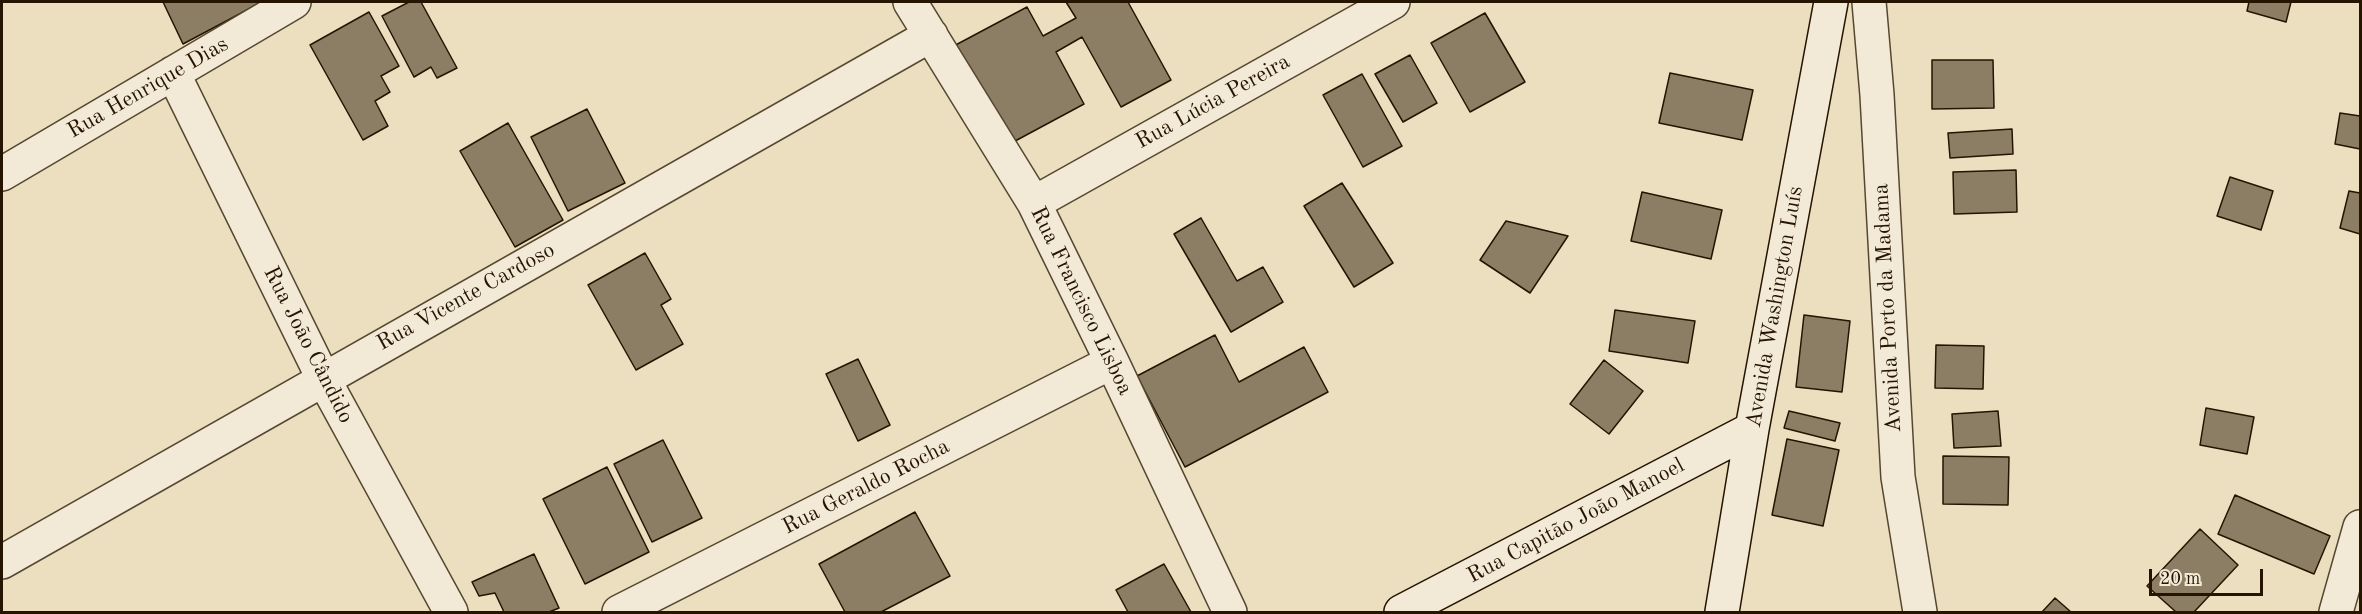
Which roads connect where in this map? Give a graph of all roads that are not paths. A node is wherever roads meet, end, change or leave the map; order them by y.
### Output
1 (294, 2) edge
2 (910, 2) edge
3 (1393, 2) edge
4 (1831, 2) edge
5 (1869, 2) edge
6 (931, 35) junction
7 (173, 73) junction
8 (2, 174) edge
9 (1034, 203) junction
10 (1112, 362) junction
11 (323, 378) junction
12 (1752, 429) junction
13 (2361, 527) edge
14 (2, 562) edge
15 (451, 612) edge
16 (619, 612) edge
17 (1230, 612) edge
18 (1401, 612) edge
19 (1722, 612) edge
20 (1920, 612) edge
21 (2336, 612) edge

1 - 7 street, Rua Henrique Dias
2 - 6 street, Rua Francisco Lisboa
3 - 9 street, Rua Lúcia Pereira
4 - 12 street, Avenida Washington Luís
5 - 20 street, Avenida Porto da Madama
6 - 9 street, Rua Francisco Lisboa
6 - 11 street, Rua Vicente Cardoso
7 - 8 street, Rua Henrique Dias
7 - 11 street, Rua João Cândido
9 - 10 street, Rua Francisco Lisboa
10 - 16 street, Rua Geraldo Rocha
10 - 17 street, Rua Francisco Lisboa
11 - 14 street, Rua Vicente Cardoso
11 - 15 street, Rua João Cândido
12 - 18 street, Rua Capitão João Manoel
12 - 19 street, Avenida Washington Luís
13 - 21 street

